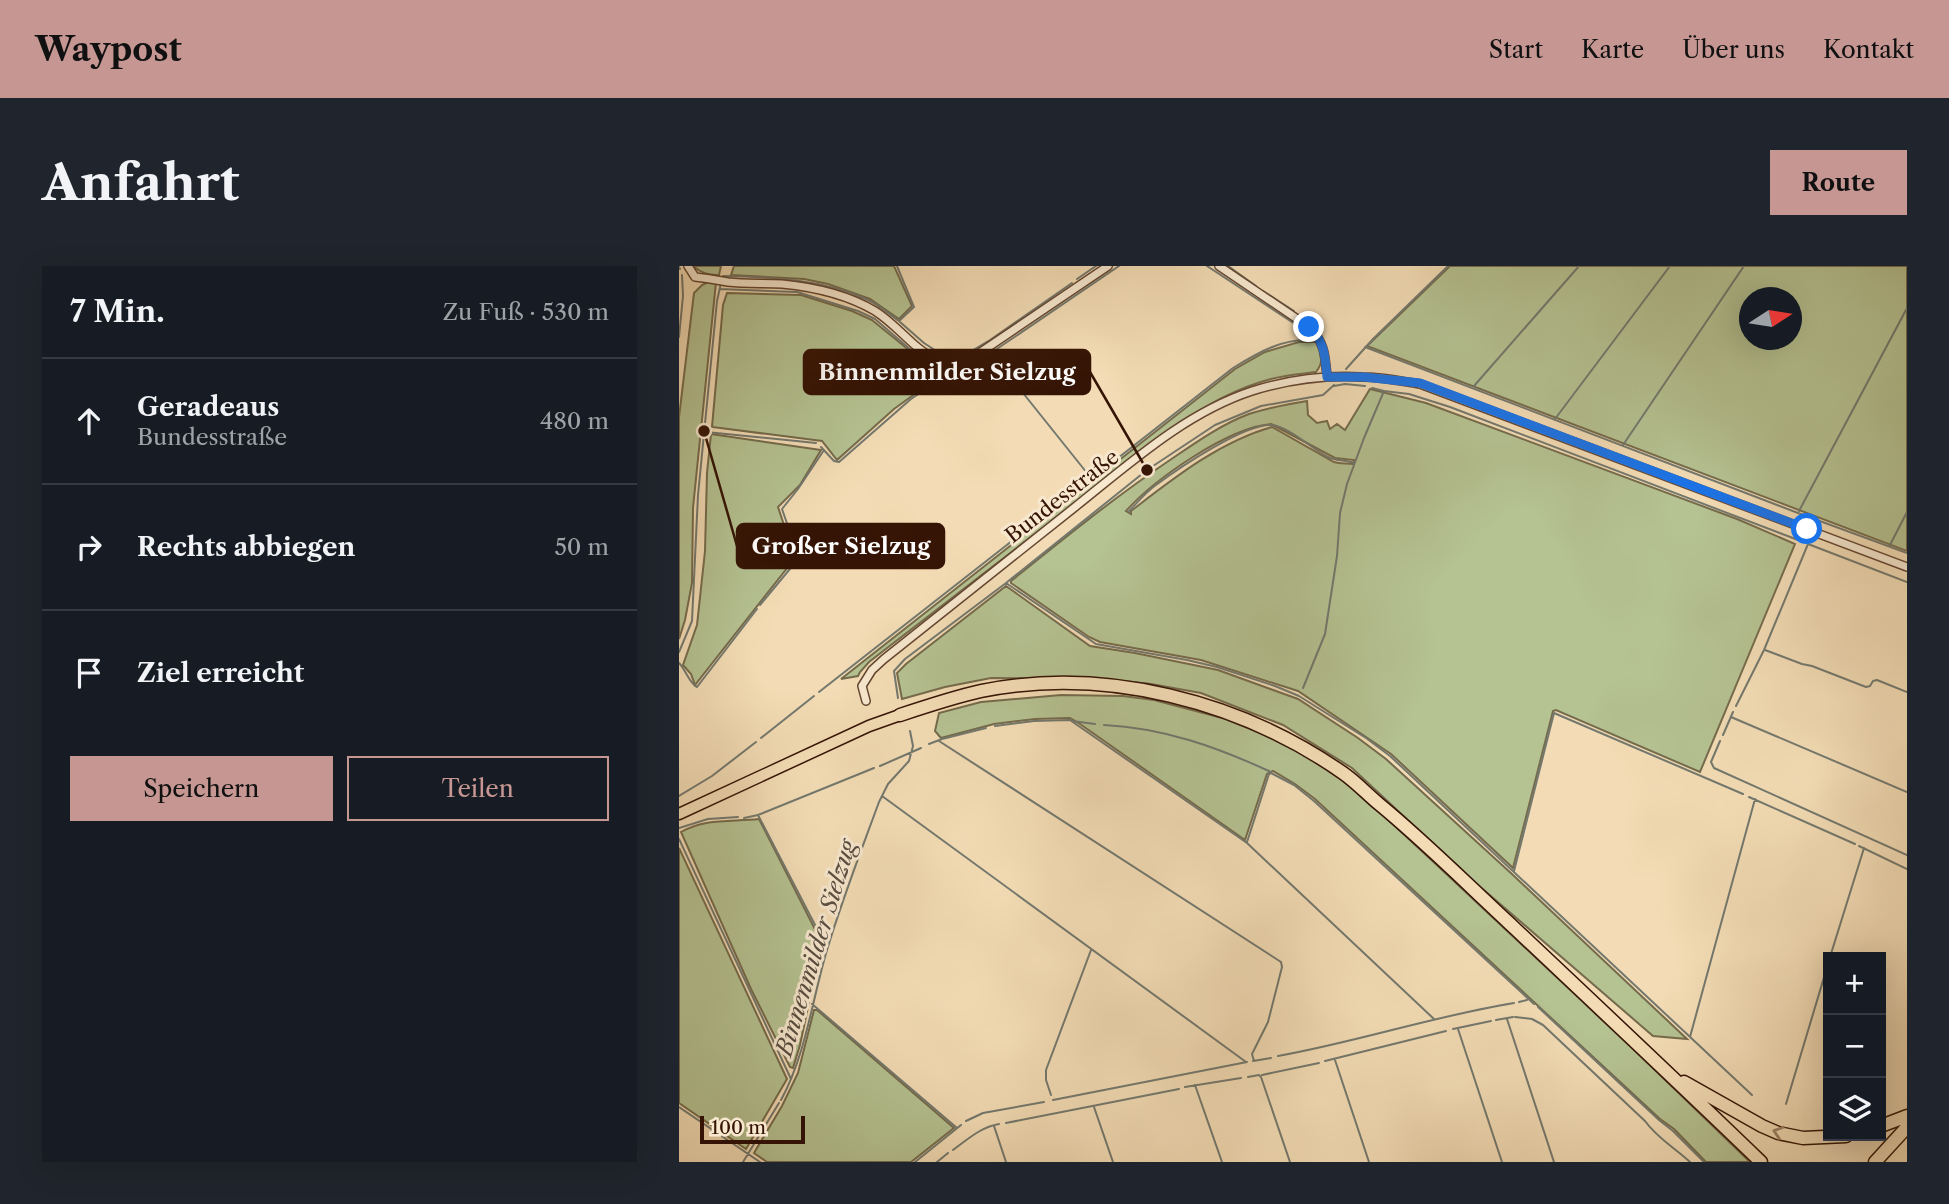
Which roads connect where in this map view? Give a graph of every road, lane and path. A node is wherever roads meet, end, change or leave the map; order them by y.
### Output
1 (688, 266) edge
2 (1108, 266) edge
3 (1219, 266) edge
4 (1327, 377) junction
5 (1907, 567) edge
6 (866, 701) dead end
7 (900, 715) joint
8 (679, 814) edge
9 (1671, 1075) junction
10 (1907, 1116) edge
11 (1886, 1124) edge
12 (1907, 1127) edge
13 (1823, 1137) edge
14 (1761, 1162) edge
15 (1875, 1162) edge

1 - 2 street
3 - 4 street
4 - 5 street, Bundesstraße
4 - 6 street, Bundesstraße
7 - 8 main road
7 - 9 highway
13 -> 9 highway
9 - 14 highway
10 - 11 highway
12 - 15 highway

